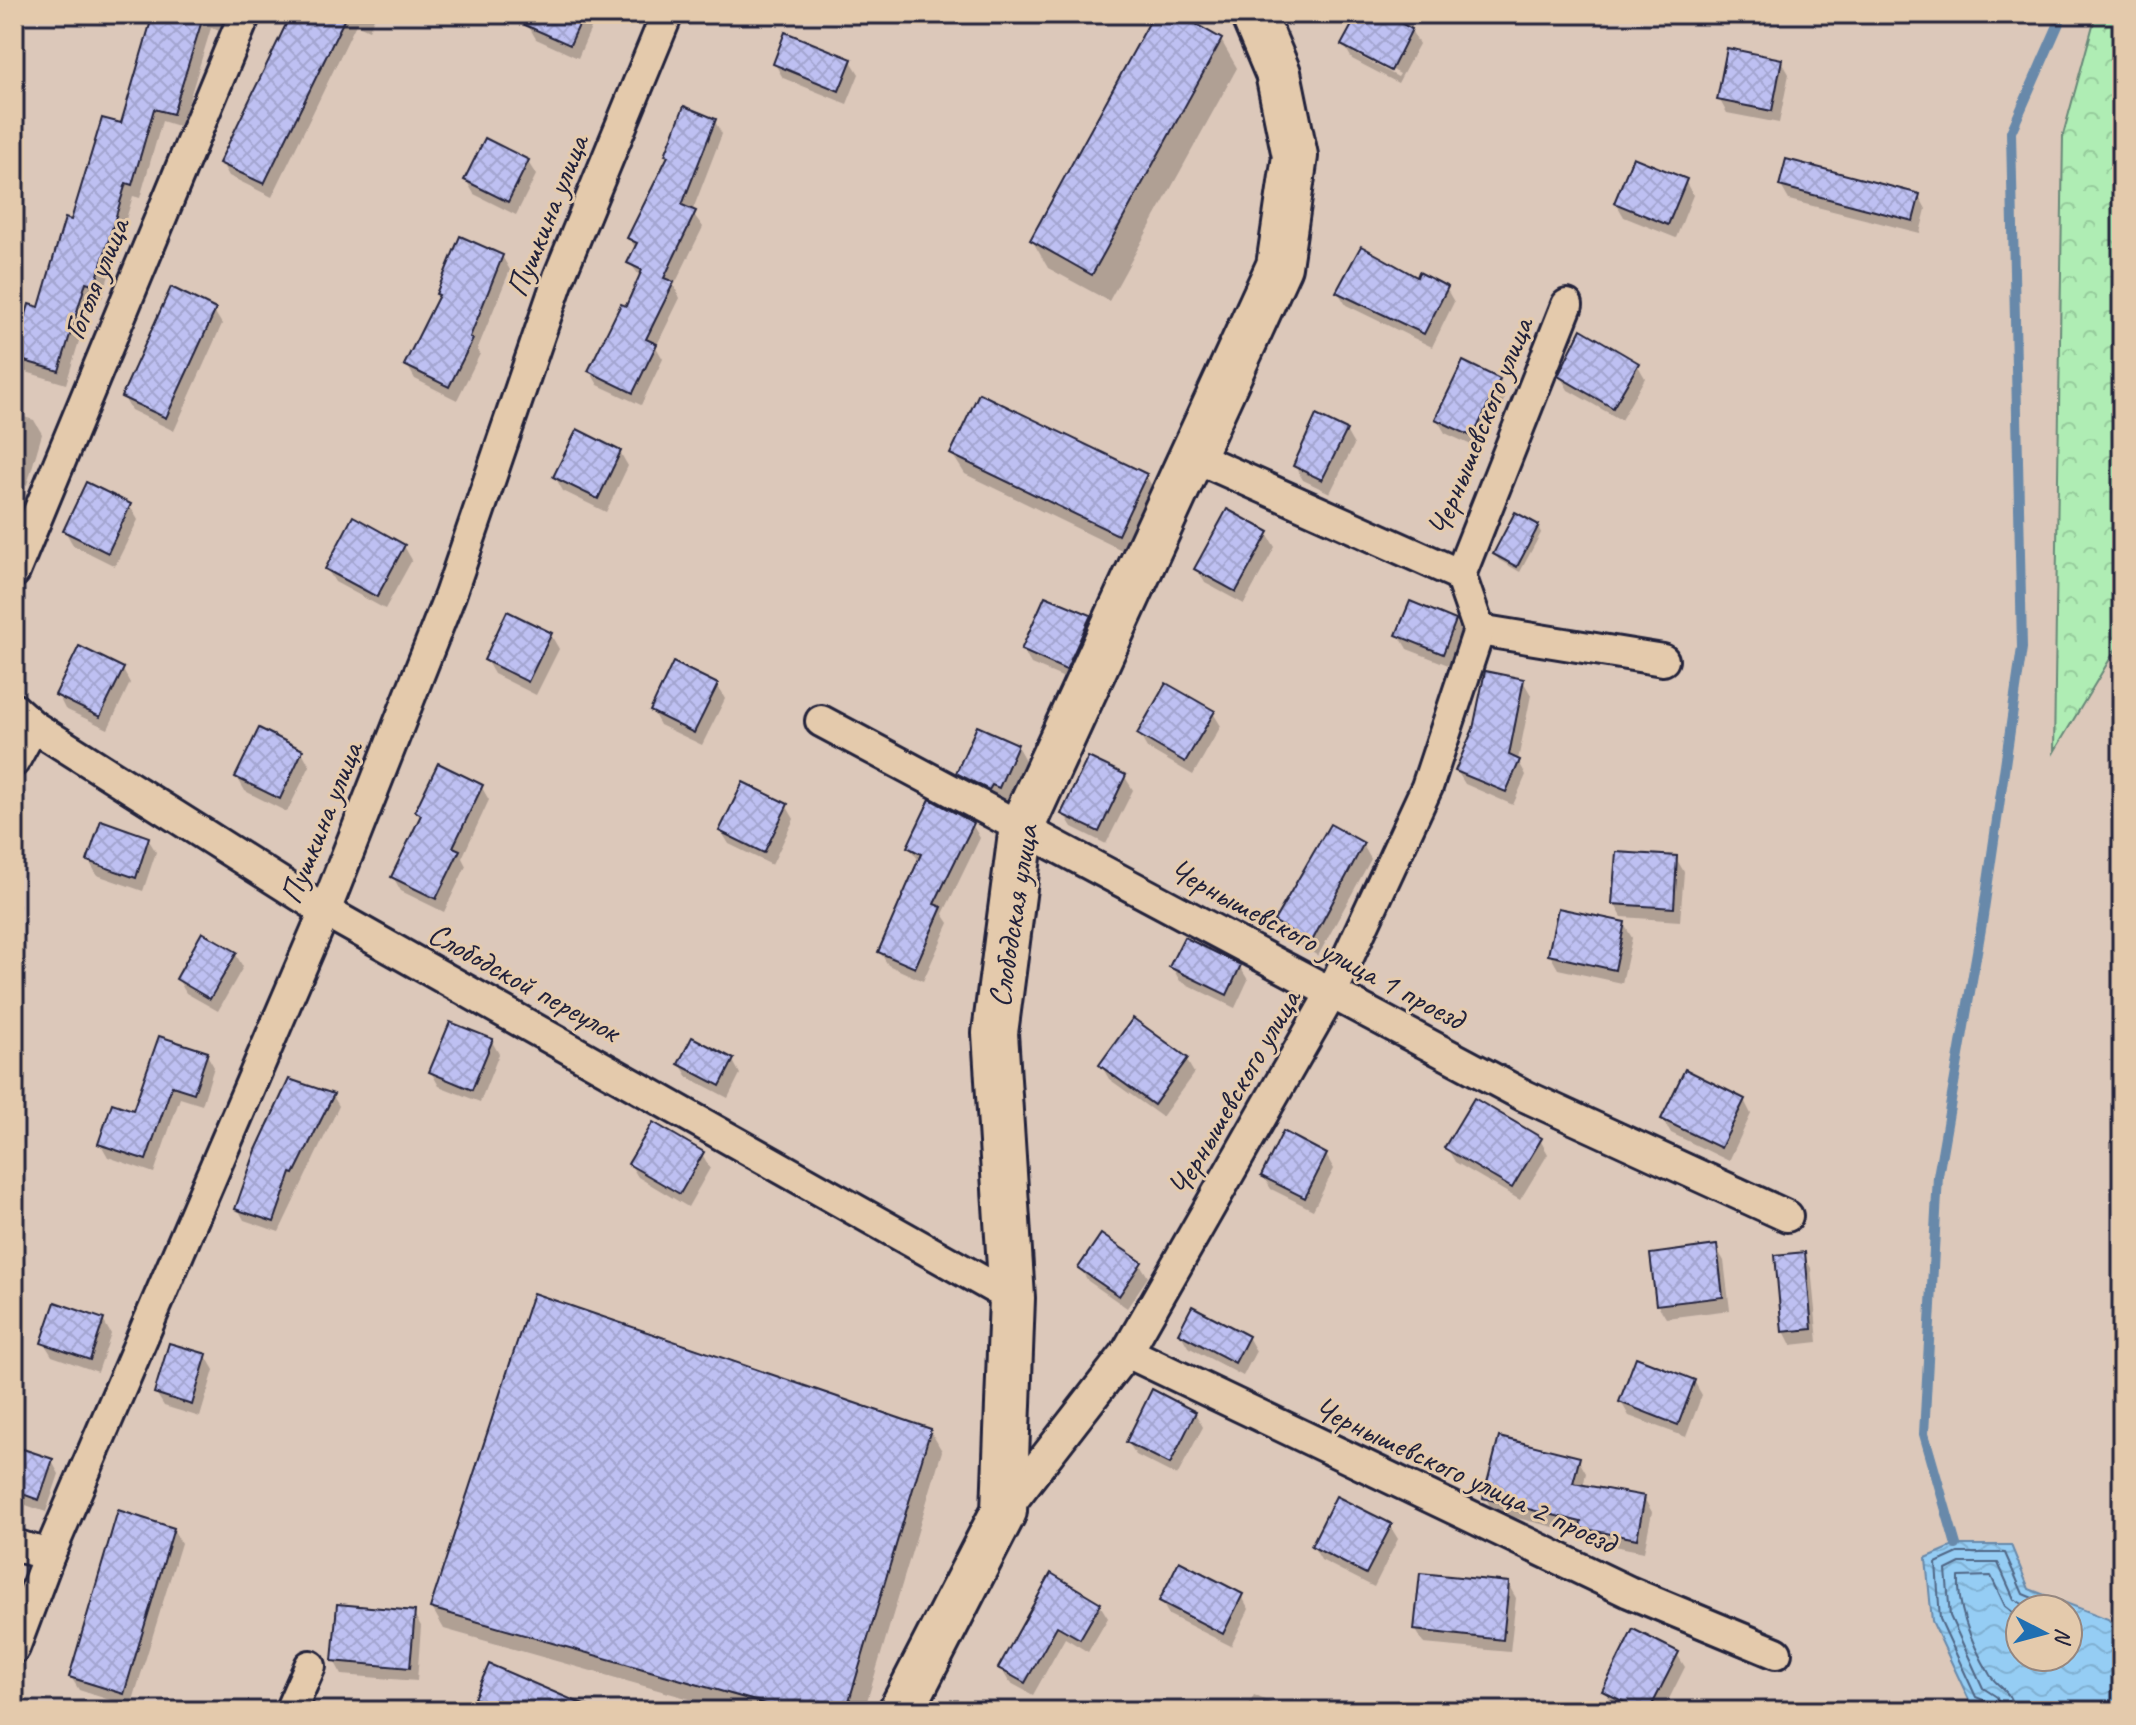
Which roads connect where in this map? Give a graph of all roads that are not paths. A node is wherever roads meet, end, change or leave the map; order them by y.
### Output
1 (245, 14) edge
2 (667, 14) edge
3 (1253, 14) edge
4 (1567, 305) dead end
5 (1193, 456) junction
6 (14, 572) edge
7 (1460, 575) junction
8 (1479, 630) junction
9 (1663, 660) dead end
10 (24, 717) edge
11 (821, 721) dead end
12 (14, 761) edge
13 (1022, 826) junction
14 (325, 911) junction
15 (1331, 994) junction
16 (1787, 1216) dead end
17 (1012, 1298) junction
18 (1127, 1352) junction
19 (1004, 1511) junction
20 (14, 1545) edge
21 (49, 1555) junction
22 (14, 1648) edge
23 (1776, 1653) dead end
24 (310, 1666) dead end
25 (912, 1708) edge
26 (290, 1711) edge

1 - 6 street, Гоголя улица
2 - 14 street, Пушкина улица
3 - 5 street, Слободская улица
4 - 7 street, Чернышевского улица
5 - 7 street, Чернышевского улица
5 - 13 street, Слободская улица
7 - 8 street, Чернышевского улица
8 - 9 street
8 - 15 street, Чернышевского улица
10 - 12 street
10 - 14 street, Слободской переулок
11 - 13 street, Чернышевского улица 1 проезд
13 - 15 street, Чернышевского улица 1 проезд
13 - 17 street, Слободская улица
14 - 17 street, Слободской переулок
14 - 21 street, Пушкина улица
15 - 16 street, Чернышевского улица 1 проезд
15 - 18 street, Чернышевского улица
17 - 19 street, Слободская улица
18 - 19 street, Чернышевского улица
18 - 23 street, Чернышевского улица 2 проезд
19 - 25 street, Слободская улица
20 - 21 street
21 - 22 street, Пушкина улица
24 - 26 street

